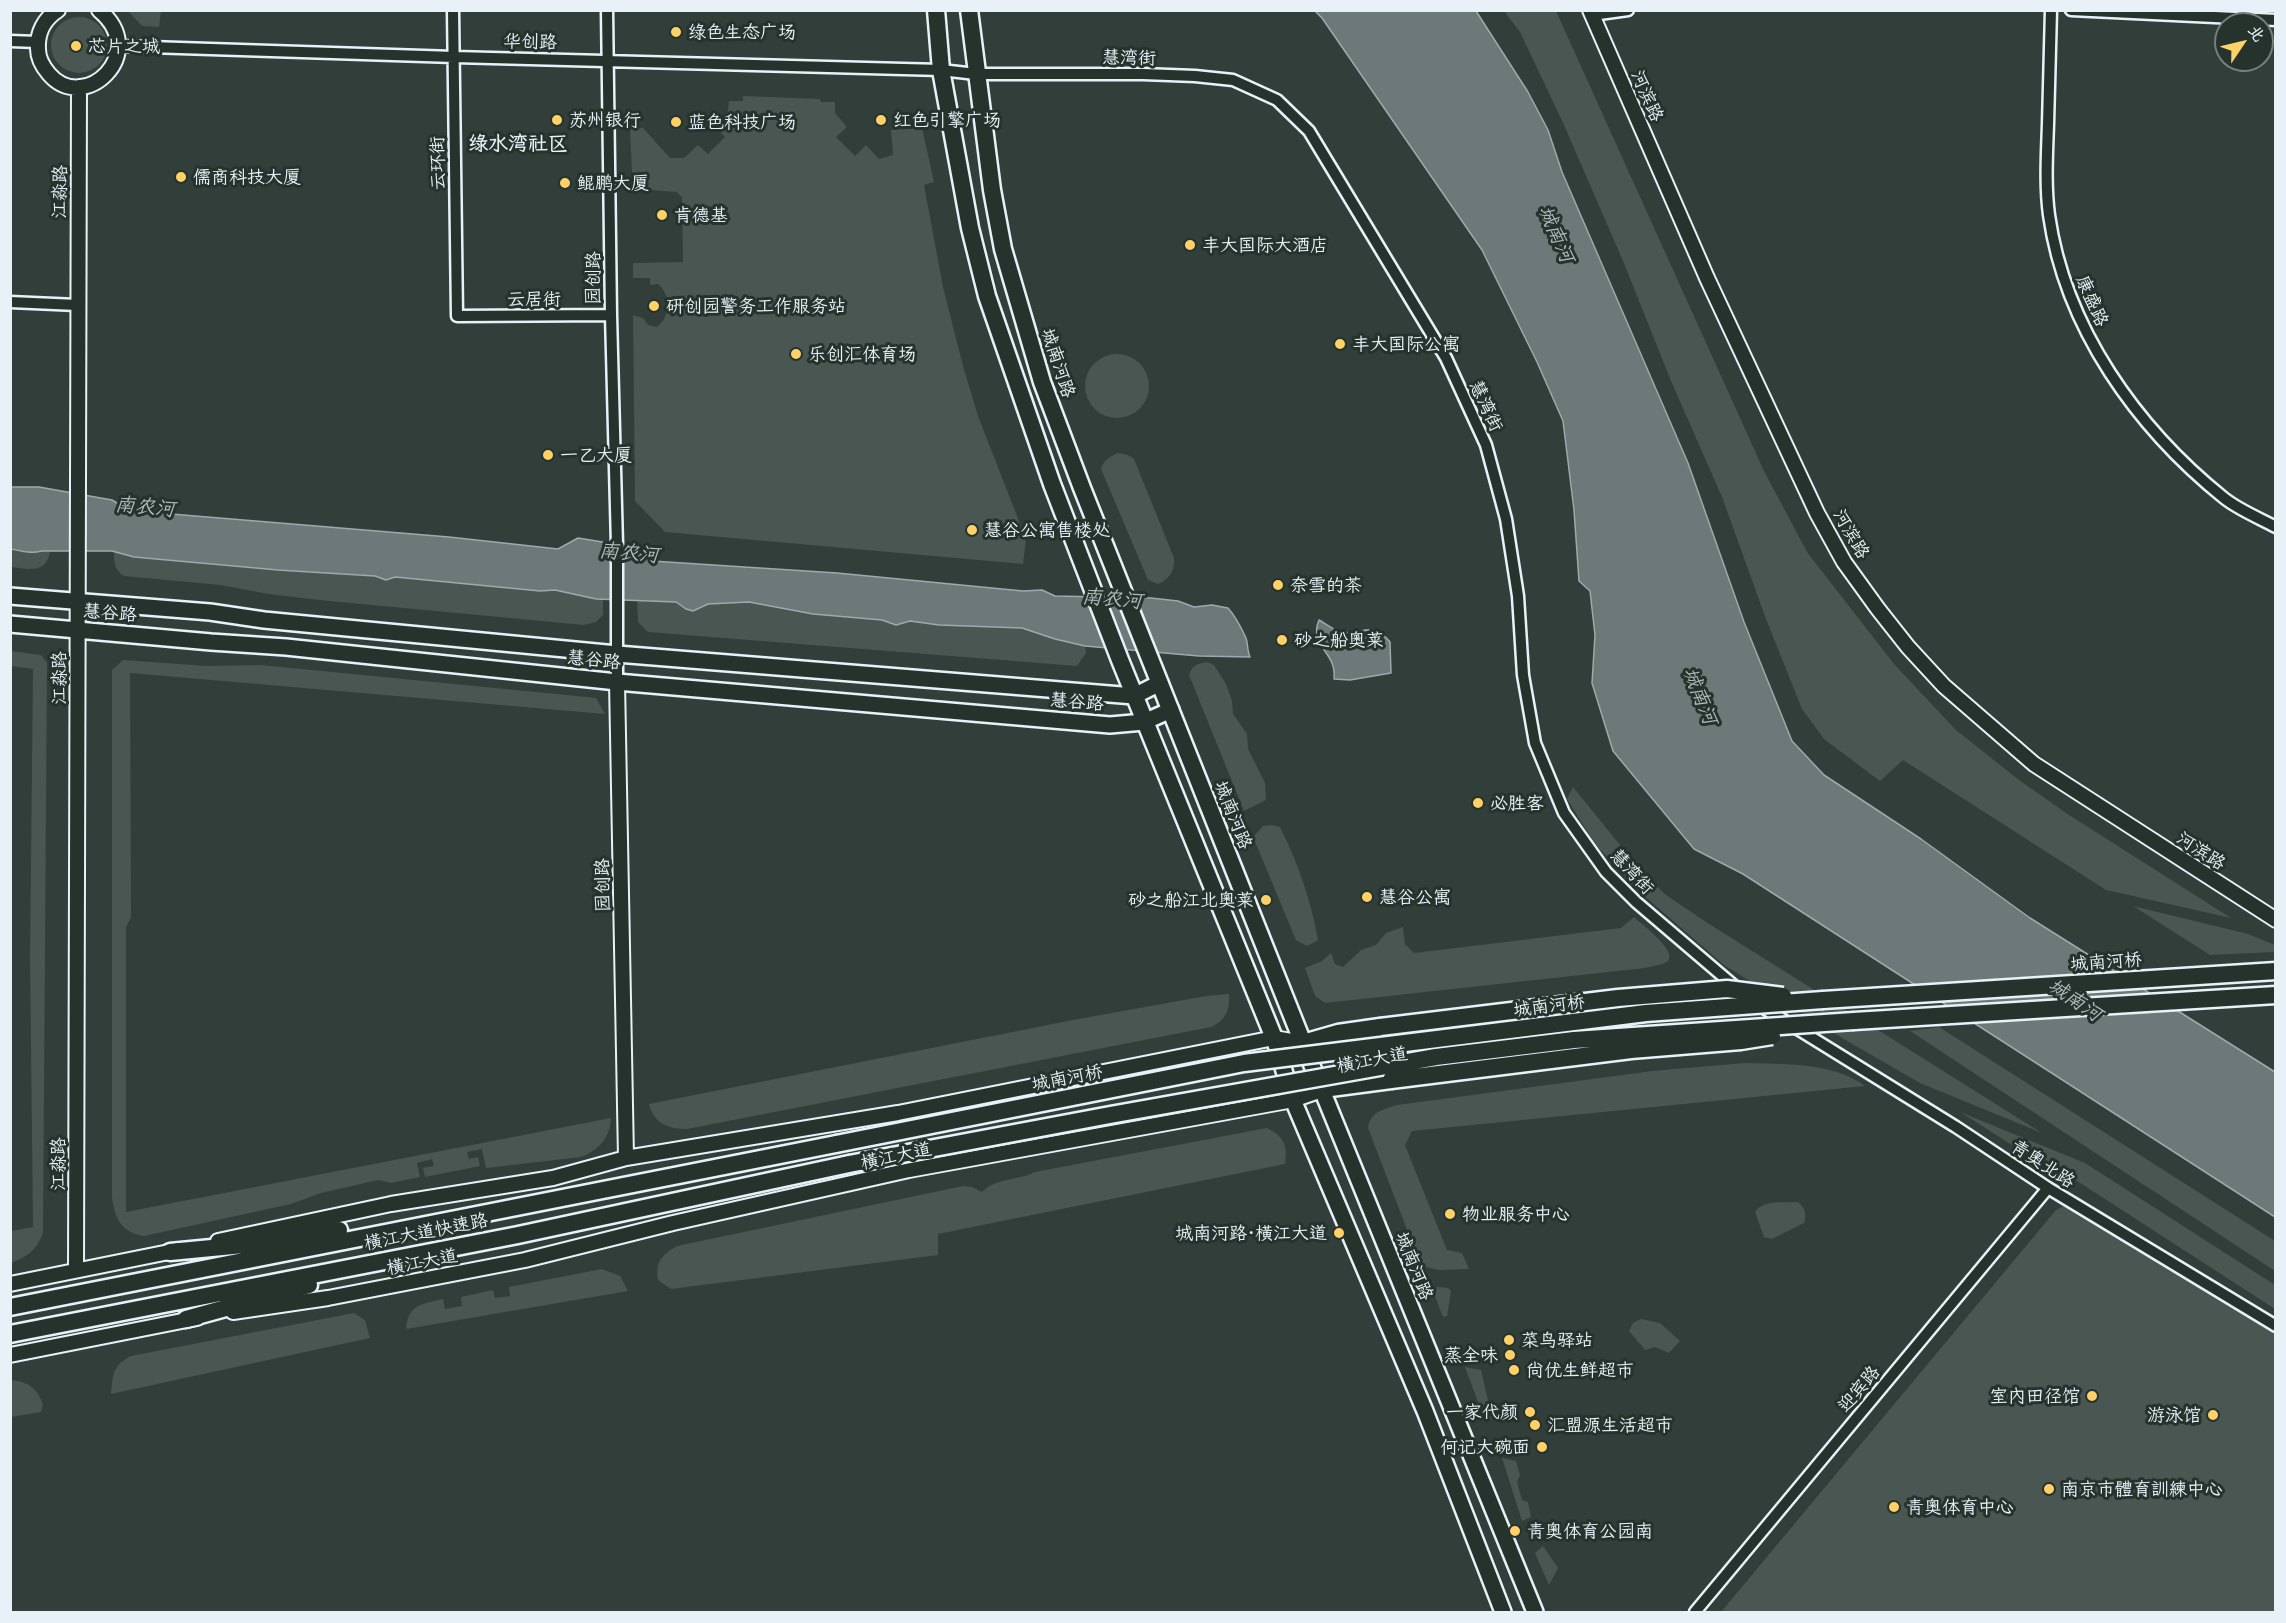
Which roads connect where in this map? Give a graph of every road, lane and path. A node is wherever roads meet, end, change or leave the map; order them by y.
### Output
1 (58, 10) edge
2 (99, 10) edge
3 (453, 10) edge
4 (607, 10) edge
5 (936, 10) edge
6 (969, 10) edge
7 (1628, 10) edge
8 (2051, 10) edge
9 (2071, 10) edge
10 (1591, 13) edge
11 (2276, 20) edge
12 (10, 41) edge
13 (38, 42) junction
14 (119, 46) junction
15 (454, 57) junction
16 (609, 60) junction
17 (941, 70) junction
18 (976, 74) junction
19 (79, 87) junction
20 (10, 302) edge
21 (77, 305) junction
22 (611, 315) junction
23 (457, 316) joint
24 (2276, 527) edge
25 (10, 596) edge
26 (76, 602) junction
27 (10, 624) edge
28 (77, 630) junction
29 (616, 654) junction
30 (617, 682) junction
31 (1160, 683) junction
32 (1134, 696) junction
33 (1171, 710) junction
34 (1144, 723) junction
35 (2276, 920) edge
36 (2276, 970) edge
37 (2276, 996) edge
38 (1747, 997) junction
39 (1823, 1000) junction
40 (1854, 1021) junction
41 (1794, 1028) junction
42 (1274, 1038) junction
43 (1303, 1043) junction
44 (1323, 1089) junction
45 (1293, 1100) junction
46 (836, 1144) joint
47 (626, 1158) junction
48 (849, 1164) joint
49 (2049, 1188) junction
50 (500, 1209) junction
51 (518, 1235) junction
52 (170, 1252) junction
53 (76, 1270) junction
54 (10, 1284) edge
55 (10, 1308) edge
56 (186, 1319) junction
57 (2276, 1326) edge
58 (10, 1334) edge
59 (10, 1355) edge
60 (1503, 1612) edge
61 (1534, 1612) edge
62 (1695, 1612) edge

1 - 13 street
2 - 14 street
3 - 15 street, 云环街
4 - 16 street, 园创路
5 - 17 main road
6 - 18 main road, 城南河路
7 - 10 street
8 - 24 street, 康盛路
9 - 11 street
10 - 35 street, 河滨路
12 - 13 street
13 - 19 street
14 - 15 street, 华创路
14 - 19 street
15 - 16 street, 华创路
15 - 23 street, 云环街
16 - 17 street, 华创路
16 - 22 street, 园创路
17 - 18 street, 慧湾街
17 - 32 main road
18 - 31 main road, 城南河路
18 - 38 street, 慧湾街
19 - 21 street, 江淼路
20 - 21 street
21 - 26 street, 江淼路
22 - 23 street, 云居街
22 - 29 street, 园创路
25 - 26 main road, 慧谷路
26 - 28 street, 江淼路
26 - 29 main road, 慧谷路
27 - 28 main road, 慧谷路
28 - 30 main road, 慧谷路
28 - 53 street, 江淼路
29 - 30 street, 园创路
29 - 32 main road, 慧谷路
30 - 34 main road, 慧谷路
30 - 47 street, 园创路
31 - 32 main road
31 - 33 main road, 城南河路
32 - 34 main road
33 - 34 main road, 慧谷路
33 - 43 main road, 城南河路
34 - 42 main road
36 - 39 main road, 城南河桥
37 - 40 main road, 城南河桥
38 - 41 street, 慧湾街
38 - 43 street, 横江大道
39 - 43 main road, bridge
39 - 46 main road, 城南河桥, bridge
40 - 44 main road, bridge
40 - 48 main road, 城南河桥, bridge
41 - 44 street, 横江大道
41 - 49 street, 青奥北路
42 - 43 street, 横江大道
42 - 45 main road
42 - 47 street, 横江大道
43 - 44 main road, 城南河路
44 - 45 street, 横江大道
44 - 61 main road, 城南河路
45 - 56 street, 横江大道
45 - 60 main road
46 - 50 main road, 横江大道快速路
47 - 52 street, 横江大道
48 - 51 main road, 横江大道快速路
49 - 57 street, 青奥北路
49 - 62 street, 迎宾路
50 - 52 main road
50 - 55 main road, 横江大道快速路
51 - 56 main road
51 - 58 main road, 横江大道快速路
52 - 53 street, 横江大道
53 - 54 street, 横江大道
56 - 59 street, 横江大道

